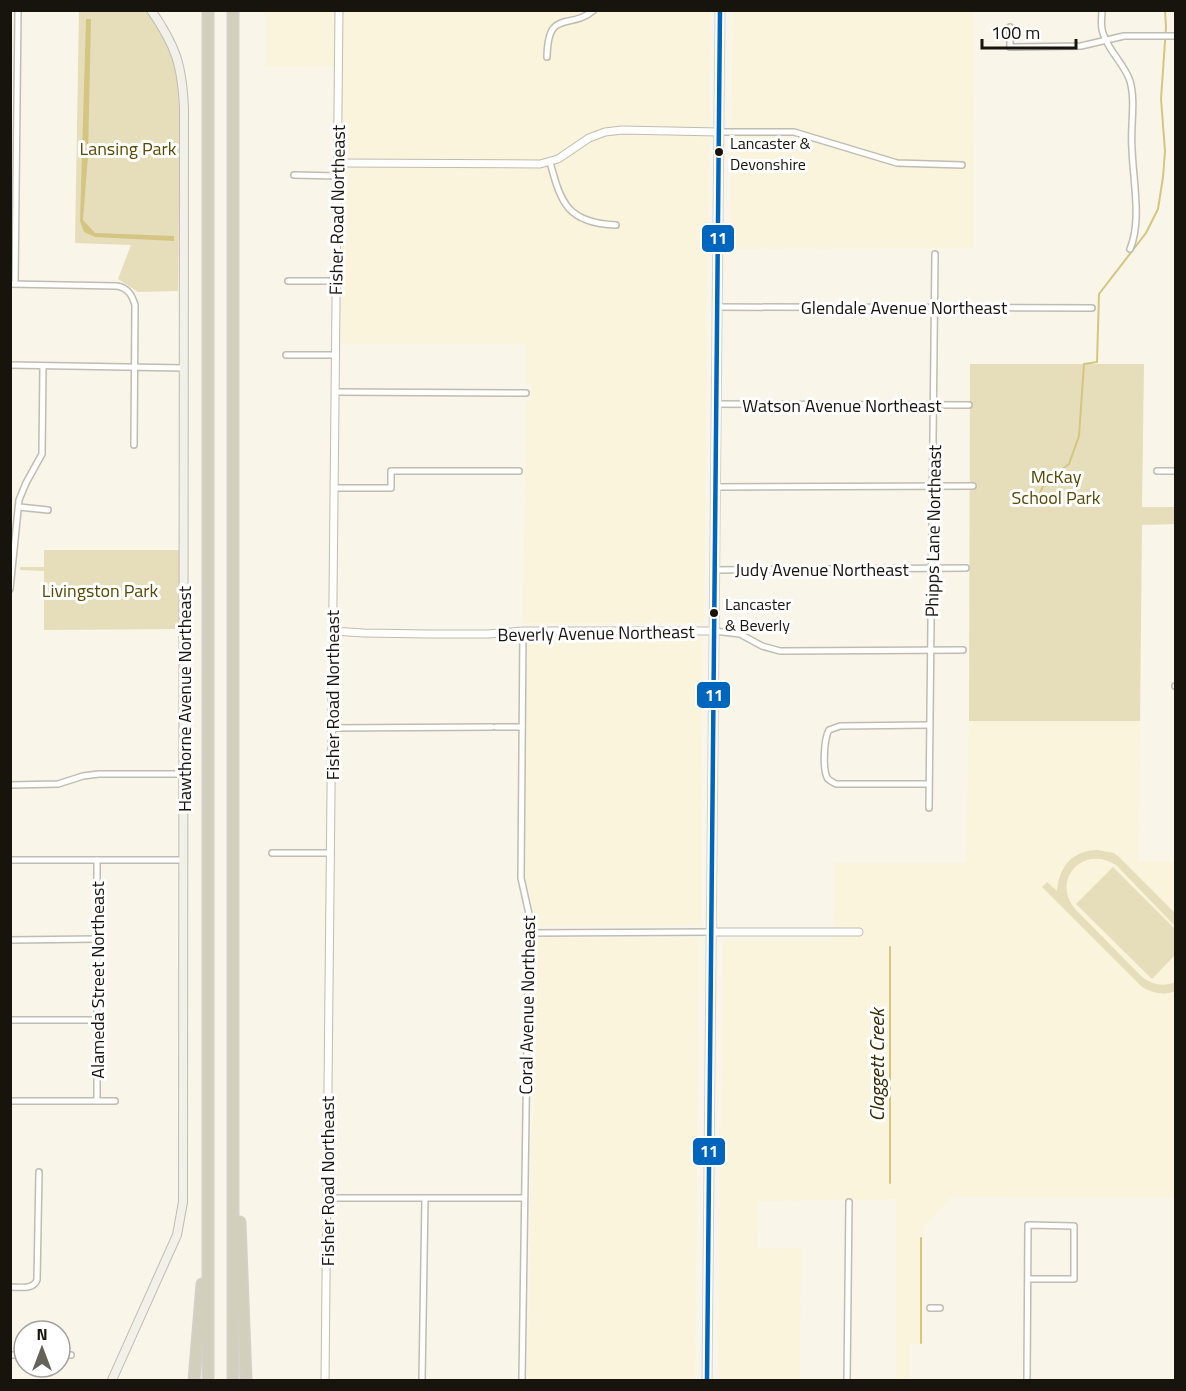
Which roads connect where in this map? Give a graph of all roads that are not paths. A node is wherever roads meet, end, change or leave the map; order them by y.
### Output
1 (18, 10) edge
2 (151, 10) edge
3 (208, 10) edge
4 (233, 10) edge
5 (339, 10) edge
6 (594, 10) edge
7 (720, 10) edge
8 (1102, 10) edge
9 (1010, 27) dead end
10 (1173, 36) edge
11 (1105, 39) junction
12 (547, 57) dead end
13 (719, 132) junction
14 (550, 162) junction
15 (338, 163) junction
16 (962, 165) dead end
17 (294, 175) dead end
18 (338, 176) junction
19 (13, 196) edge
20 (616, 225) dead end
21 (1130, 249) dead end
22 (935, 254) dead end
23 (288, 281) dead end
24 (336, 281) junction
25 (13, 284) edge
26 (717, 307) junction
27 (935, 307) junction
28 (1092, 308) dead end
29 (286, 355) dead end
30 (335, 355) junction
31 (10, 365) edge
32 (43, 366) junction
33 (134, 368) junction
34 (184, 368) junction
35 (335, 392) junction
36 (526, 393) dead end
37 (716, 404) junction
38 (935, 405) junction
39 (969, 405) dead end
40 (134, 445) dead end
41 (519, 471) dead end
42 (1157, 471) dead end
43 (1176, 471) edge
44 (933, 486) junction
45 (973, 486) dead end
46 (715, 487) junction
47 (334, 488) junction
48 (19, 507) junction
49 (48, 510) dead end
50 (11, 567) edge
51 (931, 568) junction
52 (966, 568) dead end
53 (714, 570) junction
54 (10, 589) edge
55 (332, 631) junction
56 (523, 631) junction
57 (714, 632) junction
58 (931, 650) junction
59 (963, 650) dead end
60 (928, 725) junction
61 (522, 727) junction
62 (332, 728) junction
63 (184, 774) junction
64 (928, 784) junction
65 (10, 785) edge
66 (929, 808) dead end
67 (272, 853) dead end
68 (330, 853) junction
69 (10, 860) edge
70 (97, 860) junction
71 (184, 860) junction
72 (711, 932) junction
73 (859, 932) dead end
74 (529, 933) junction
75 (97, 939) junction
76 (10, 940) edge
77 (10, 1020) edge
78 (96, 1020) junction
79 (97, 1100) junction
80 (10, 1101) edge
81 (115, 1101) dead end
82 (233, 1126) junction
83 (39, 1172) dead end
84 (327, 1198) junction
85 (524, 1198) junction
86 (425, 1199) junction
87 (849, 1202) dead end
88 (208, 1239) junction
89 (1028, 1280) junction
90 (10, 1287) edge
91 (930, 1308) dead end
92 (939, 1308) dead end
93 (112, 1380) edge
94 (194, 1380) edge
95 (208, 1380) edge
96 (233, 1380) edge
97 (246, 1380) edge
98 (325, 1380) edge
99 (422, 1380) edge
100 (522, 1380) edge
101 (707, 1380) edge
102 (847, 1380) edge
103 (1027, 1380) edge

1 - 19 street
2 - 34 main road, Hawthorne Avenue Northeast
3 - 88 highway
4 - 82 highway
5 - 15 street, Fisher Road Northeast
6 - 12 street
7 - 13 main road
8 - 11 street
9 - 11 street
10 - 11 street
11 - 21 street
13 - 14 street
13 - 16 street
13 - 26 main road
14 - 15 street
14 - 20 street
15 - 18 street, Fisher Road Northeast
17 - 18 street
18 - 24 street, Fisher Road Northeast
19 - 25 street
22 - 27 street, Phipps Lane Northeast
23 - 24 street
24 - 30 street, Fisher Road Northeast
25 - 33 street
26 - 27 street, Glendale Avenue Northeast
26 - 37 main road
27 - 28 street, Glendale Avenue Northeast
27 - 38 street, Phipps Lane Northeast
29 - 30 street
30 - 35 street, Fisher Road Northeast
31 - 32 street
32 - 33 street
32 - 48 street
33 - 34 street
33 - 40 street
34 - 63 main road, Hawthorne Avenue Northeast
35 - 36 street
35 - 47 street, Fisher Road Northeast
37 - 38 street, Watson Avenue Northeast
37 - 46 main road
38 - 39 street, Watson Avenue Northeast
38 - 44 street, Phipps Lane Northeast
41 - 47 street
42 - 43 street
44 - 45 street
44 - 46 street
44 - 51 street, Phipps Lane Northeast
46 - 53 main road
47 - 55 street, Fisher Road Northeast
48 - 49 street
48 - 50 street
50 - 54 street
51 - 52 street, Judy Avenue Northeast
51 - 53 street, Judy Avenue Northeast
51 - 58 street, Phipps Lane Northeast
53 - 57 main road
55 - 56 street, Beverly Avenue Northeast
55 - 62 street, Fisher Road Northeast
56 - 57 street, Beverly Avenue Northeast
56 - 61 street, Coral Avenue Northeast
57 - 58 street, Beverly Avenue Northeast
57 - 72 main road
58 - 59 street, Beverly Avenue Northeast
58 - 60 street, Phipps Lane Northeast
60 - 64 street, Phipps Lane Northeast
60 - 64 street
61 - 62 street
61 - 74 street, Coral Avenue Northeast
62 - 68 street, Fisher Road Northeast
63 - 65 street
63 - 71 main road, Hawthorne Avenue Northeast
64 - 66 street, Phipps Lane Northeast
67 - 68 street
68 - 84 street, Fisher Road Northeast
69 - 70 street
70 - 71 street
70 - 75 street, Alameda Street Northeast
71 - 93 main road, Hawthorne Avenue Northeast
72 - 73 street
72 - 74 street
72 - 101 main road
74 - 85 street, Coral Avenue Northeast
75 - 76 street
75 - 78 street, Alameda Street Northeast
77 - 78 street
78 - 79 street, Alameda Street Northeast
79 - 80 street
79 - 81 street
82 - 96 highway
82 - 97 highway
83 - 90 street
84 - 86 street
84 - 98 street, Fisher Road Northeast
85 - 86 street
85 - 100 street, Coral Avenue Northeast
86 - 99 street
87 - 102 street
88 - 94 highway
88 - 95 highway
89 - 89 street
89 - 103 street
91 - 92 street

